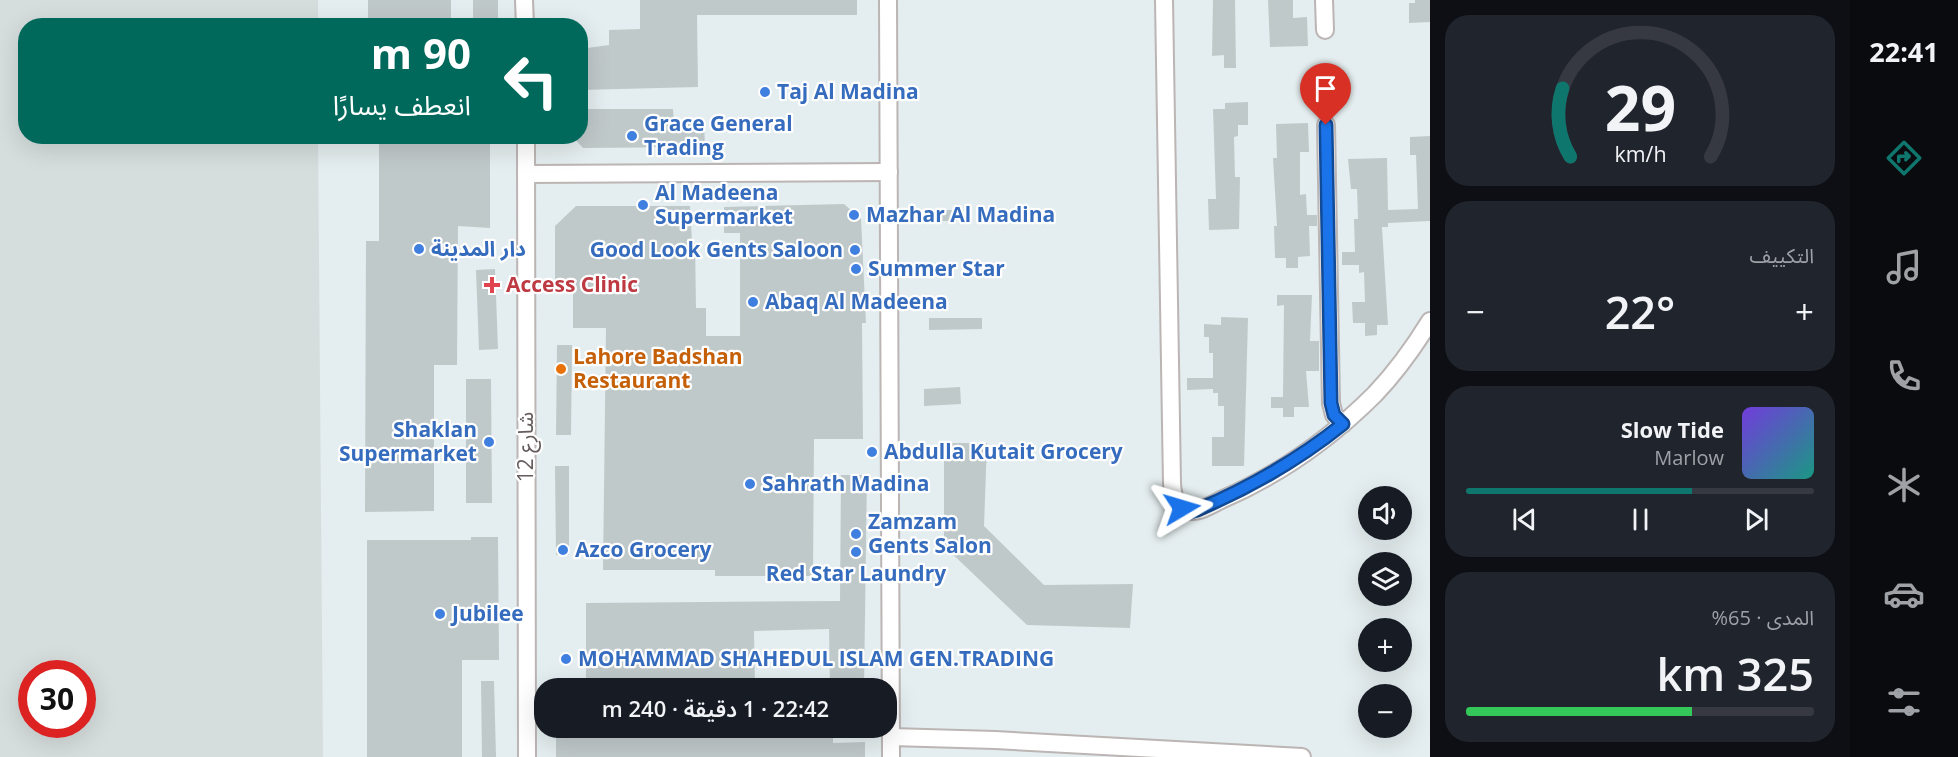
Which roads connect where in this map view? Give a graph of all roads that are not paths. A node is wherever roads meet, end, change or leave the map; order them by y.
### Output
1 (524, 0) edge
2 (888, 0) edge
3 (1164, 0) edge
4 (1324, 0) edge
5 (525, 18) edge
6 (1325, 30) dead end
7 (1326, 125) dead end
8 (526, 144) edge
9 (889, 172) junction
10 (526, 174) junction
11 (1430, 321) edge
12 (1343, 424) junction
13 (891, 678) edge
14 (897, 737) edge
15 (891, 738) edge
16 (527, 757) edge
17 (891, 757) edge
18 (1302, 757) edge

1 - 5 street
2 - 9 street
3 - 12 street
4 - 6 street
7 - 12 street
8 - 10 street, شارع 12
9 - 10 street
9 - 13 street
10 - 16 street, شارع 12
11 - 12 street
14 - 18 street
15 - 17 street

